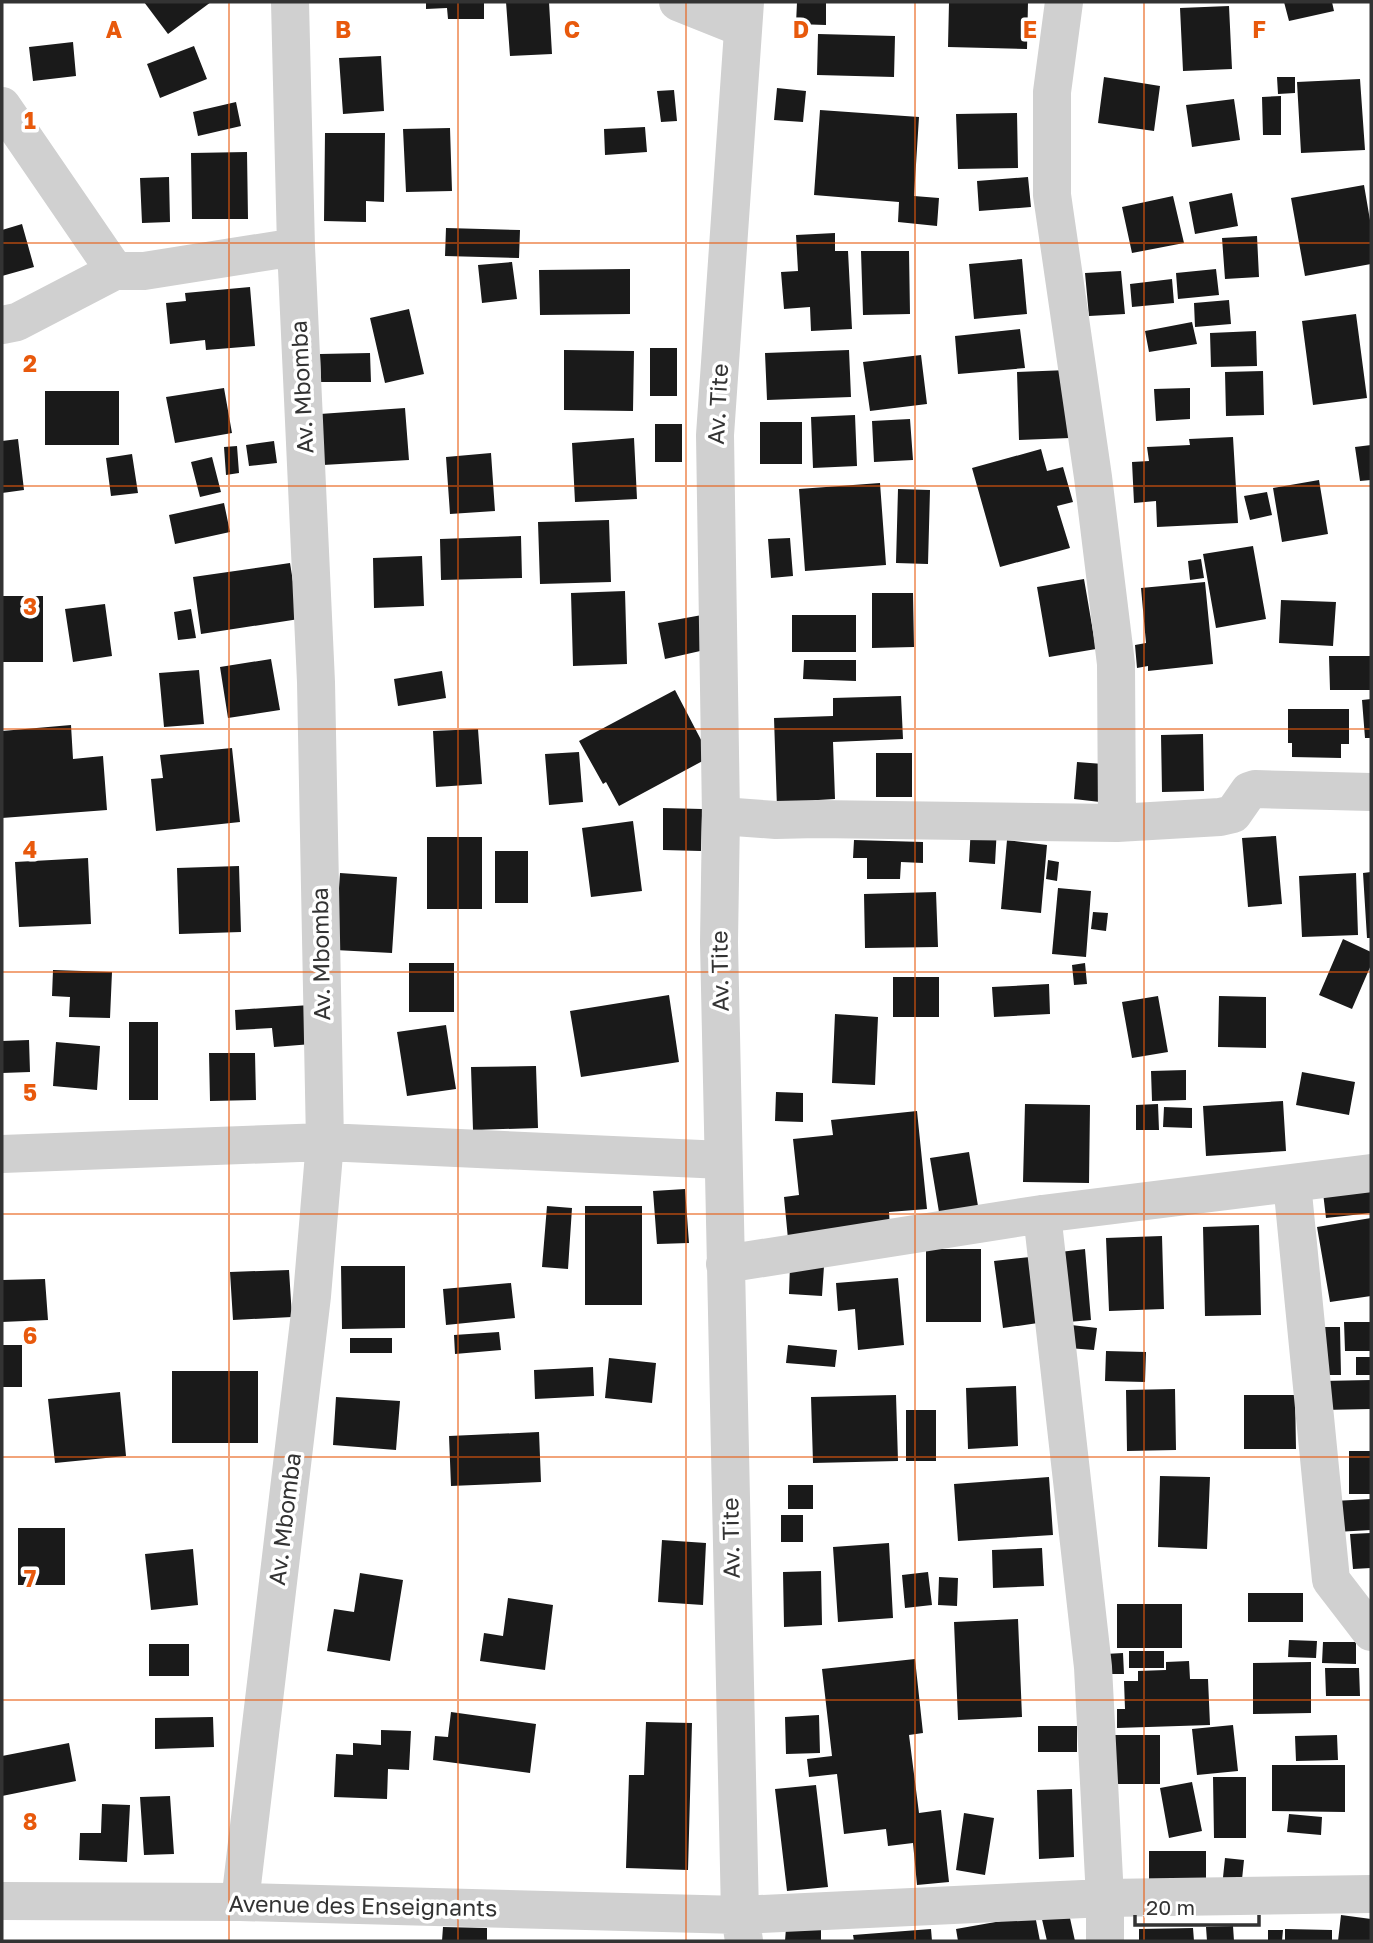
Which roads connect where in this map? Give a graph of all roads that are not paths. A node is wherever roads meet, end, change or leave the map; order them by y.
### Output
1 (290, 2) edge
2 (678, 2) edge
3 (1064, 2) edge
4 (744, 15) edge
5 (2, 106) edge
6 (296, 247) junction
7 (115, 271) junction
8 (2, 325) edge
9 (1371, 792) edge
10 (721, 816) junction
11 (1117, 823) junction
12 (325, 1142) junction
13 (2, 1154) edge
14 (723, 1160) junction
15 (1371, 1173) edge
16 (1292, 1183) junction
17 (1042, 1214) junction
18 (725, 1264) junction
19 (1371, 1632) edge
20 (1371, 1894) edge
21 (1105, 1898) junction
22 (2, 1901) edge
23 (240, 1902) junction
24 (737, 1924) edge
25 (1105, 1941) edge

1 - 6 street, Av. Mbomba
2 - 4 street
3 - 11 street
4 - 10 street, Av. Tite
5 - 7 street
6 - 7 street
6 - 12 street, Av. Mbomba
7 - 8 street
9 - 11 street
10 - 11 street
10 - 14 street, Av. Tite
12 - 13 street
12 - 14 street
12 - 23 street, Av. Mbomba
14 - 18 street, Av. Tite
15 - 16 street
16 - 17 street
16 - 19 street
17 - 18 street
17 - 21 street
18 - 24 street, Av. Tite
20 - 21 street, Avenue des Enseignants
21 - 24 street, Avenue des Enseignants
21 - 25 street
22 - 23 street, Avenue des Enseignants
23 - 24 street, Avenue des Enseignants

